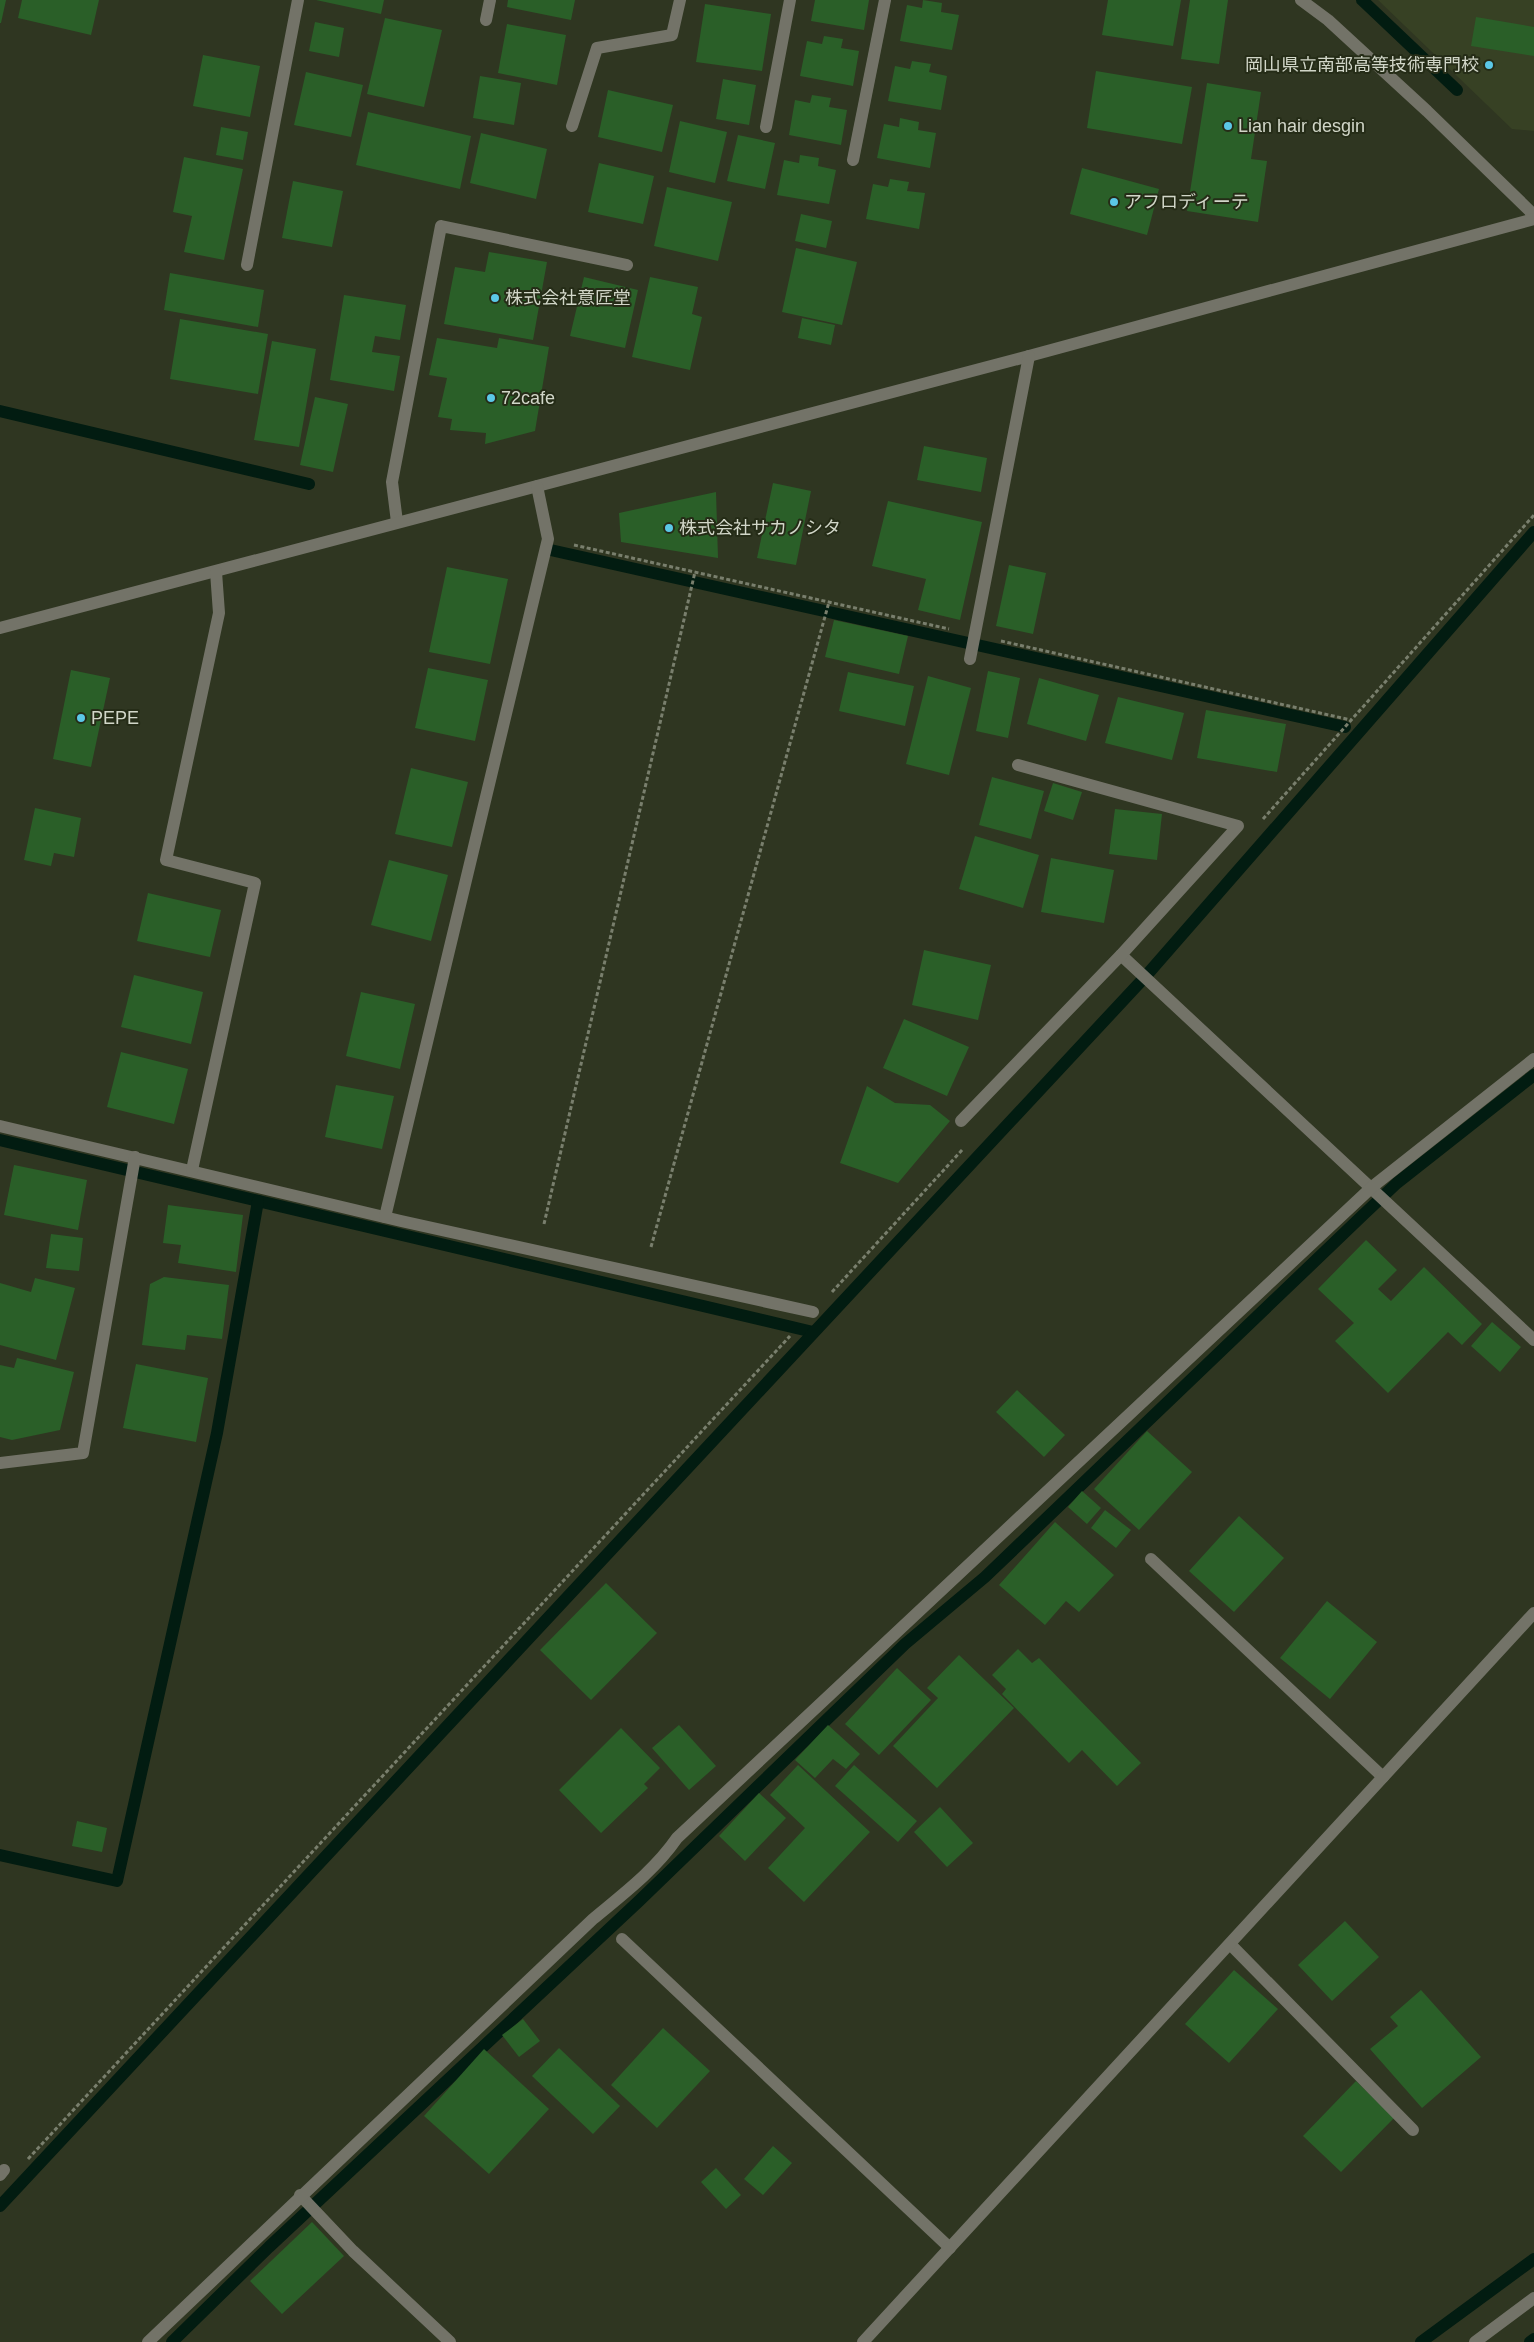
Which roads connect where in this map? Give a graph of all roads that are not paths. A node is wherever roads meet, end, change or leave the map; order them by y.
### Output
1 (298, 0) edge
2 (490, 0) edge
3 (680, 0) edge
4 (790, 0) edge
5 (885, 0) edge
6 (1301, 0) edge
7 (486, 20) dead end
8 (572, 126) dead end
9 (766, 127) dead end
10 (854, 160) dead end
11 (1534, 217) edge
12 (247, 264) dead end
13 (627, 264) dead end
14 (1029, 356) junction
15 (537, 486) junction
16 (397, 522) junction
17 (216, 572) junction
18 (0, 628) edge
19 (970, 659) dead end
20 (1018, 765) dead end
21 (1121, 955) junction
22 (1534, 1060) edge
23 (961, 1121) dead end
24 (0, 1126) edge
25 (135, 1157) junction
26 (192, 1170) junction
27 (1380, 1194) junction
28 (385, 1217) junction
29 (813, 1312) road end
30 (1534, 1340) edge
31 (0, 1463) edge
32 (1151, 1559) dead end
33 (1534, 1613) edge
34 (1383, 1778) junction
35 (622, 1939) dead end
36 (1230, 1944) junction
37 (1413, 2130) dead end
38 (304, 2199) junction
39 (950, 2248) junction
40 (1534, 2298) edge
41 (148, 2342) edge
42 (450, 2342) edge
43 (864, 2342) edge
44 (1475, 2342) edge

1 - 12 street
2 - 7 street
3 - 8 street
4 - 9 street
5 - 10 street
6 - 11 street
11 - 14 street
13 - 16 street
14 - 15 street
14 - 19 street
15 - 16 street
15 - 28 street
16 - 17 street
17 - 18 street
17 - 26 street
20 - 21 street
21 - 23 street
21 - 27 street
22 - 27 street
24 - 25 street
25 - 26 street
25 - 31 street
26 - 28 street
27 - 30 street
27 - 38 street
28 - 29 street
32 - 34 street
33 - 34 street
34 - 36 street
35 - 39 street
36 - 37 street
36 - 39 street
38 - 41 street
38 - 42 street
39 - 43 street
40 - 44 street

